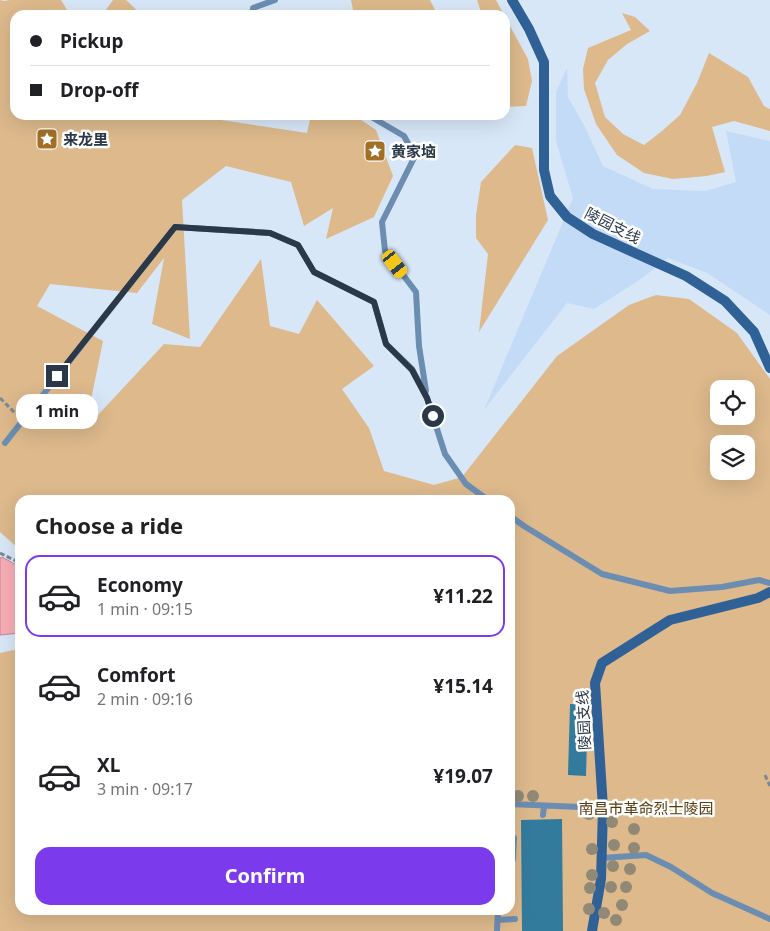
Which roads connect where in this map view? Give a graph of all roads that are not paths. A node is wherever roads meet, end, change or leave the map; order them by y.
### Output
1 (275, 0) edge
2 (512, 0) edge
3 (253, 10) edge
4 (377, 120) edge
5 (770, 368) edge
6 (427, 398) junction
7 (5, 443) dead end
8 (481, 495) edge
9 (515, 520) edge
10 (770, 584) edge
11 (770, 592) edge
12 (515, 804) edge
13 (544, 806) junction
14 (603, 808) junction
15 (543, 815) dead end
16 (602, 858) junction
17 (498, 915) edge
18 (516, 919) dead end
19 (770, 919) edge
20 (498, 920) junction
21 (497, 931) edge
22 (592, 931) edge

1 - 3 lane
2 - 5 street, 陵园支线
4 - 6 lane
6 - 7 lane
6 - 8 lane
9 - 10 lane
11 - 14 street, 陵园支线
12 - 13 lane
13 - 14 lane
13 - 15 lane
14 - 16 street, 陵园支线
16 - 19 lane
16 - 22 street, 陵园支线
17 - 20 lane
18 - 20 lane
20 - 21 lane

